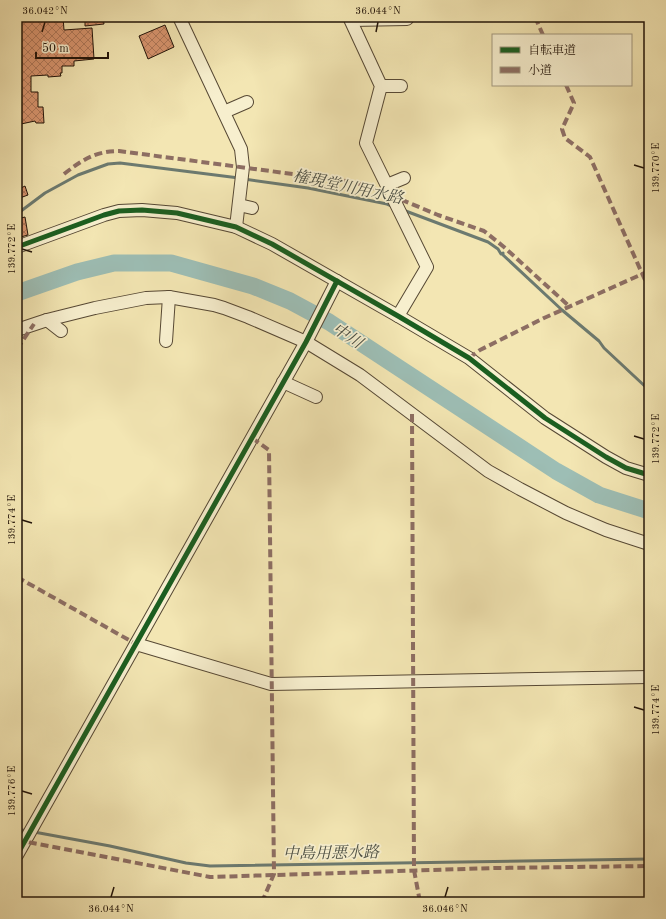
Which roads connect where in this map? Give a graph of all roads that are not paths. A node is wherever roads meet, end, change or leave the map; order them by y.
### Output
1 (179, 17) edge
2 (350, 19) edge
3 (407, 19) dead end
4 (381, 86) junction
5 (401, 86) dead end
6 (247, 102) dead end
7 (224, 112) junction
8 (404, 178) dead end
9 (387, 185) junction
10 (239, 205) junction
11 (252, 208) dead end
12 (236, 227) junction
13 (17, 247) edge
14 (335, 284) junction
15 (169, 297) junction
16 (398, 316) junction
17 (47, 320) junction
18 (17, 330) edge
19 (60, 331) dead end
20 (308, 338) junction
21 (166, 341) dead end
22 (283, 382) junction
23 (316, 397) dead end
24 (649, 475) edge
25 (649, 544) edge
26 (136, 644) junction
27 (649, 677) edge
28 (17, 856) edge

1 - 7 street
2 - 3 street
2 - 4 street
4 - 5 street
4 - 9 street
6 - 7 street
7 - 10 street
8 - 9 street
9 - 16 street
10 - 11 street
10 - 12 street
12 - 13 street
12 - 14 street
14 - 16 street
14 - 20 street
15 - 17 street
15 - 20 street
15 - 21 street
16 - 24 street
17 - 18 street
17 - 19 street
20 - 22 street
20 - 25 street
22 - 23 street
22 - 26 street
26 - 27 street
26 - 28 street

